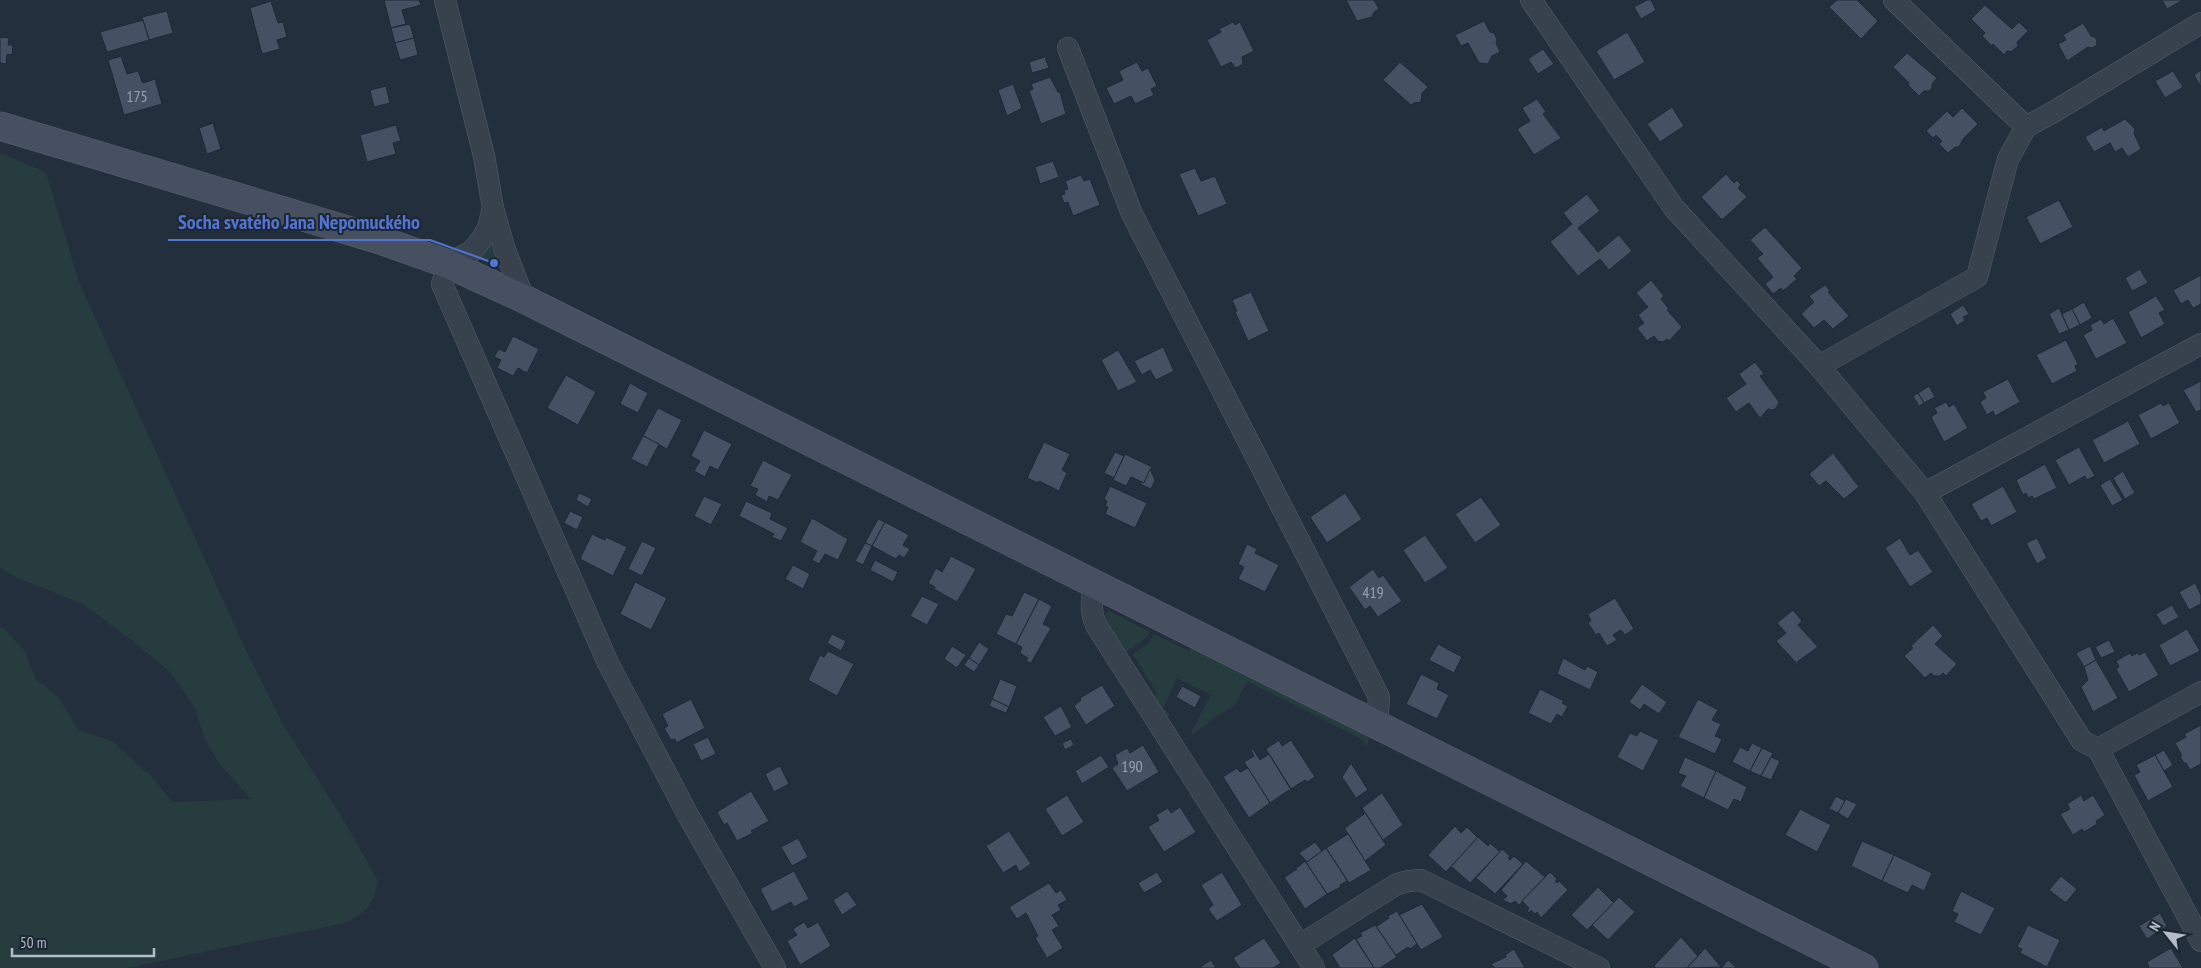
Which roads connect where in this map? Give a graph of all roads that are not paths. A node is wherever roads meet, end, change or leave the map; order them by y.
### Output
1 (445, 0) edge
2 (1531, 0) edge
3 (1894, 0) edge
4 (2201, 23) edge
5 (1068, 48) dead end
6 (0, 126) edge
7 (2026, 127) junction
8 (493, 208) junction
9 (448, 264) junction
10 (524, 299) junction
11 (2201, 344) edge
12 (1819, 366) junction
13 (1925, 493) junction
14 (1095, 584) junction
15 (2201, 692) edge
16 (1377, 725) junction
17 (2098, 749) junction
18 (2201, 941) edge
19 (1300, 945) junction
20 (775, 968) edge
21 (1314, 968) edge
22 (1599, 968) edge
23 (1864, 968) edge

1 - 8 street
2 - 12 street
3 - 7 street
4 - 7 street
5 - 16 street
6 - 9 street
7 - 12 street
8 - 9 street
8 - 10 street
9 - 10 street
9 - 20 street
10 - 14 street
11 - 13 street
12 - 13 street
13 - 17 street
14 - 16 street
14 - 19 street
15 - 17 street
16 - 23 street
17 - 18 street
19 - 21 street
19 - 22 street

